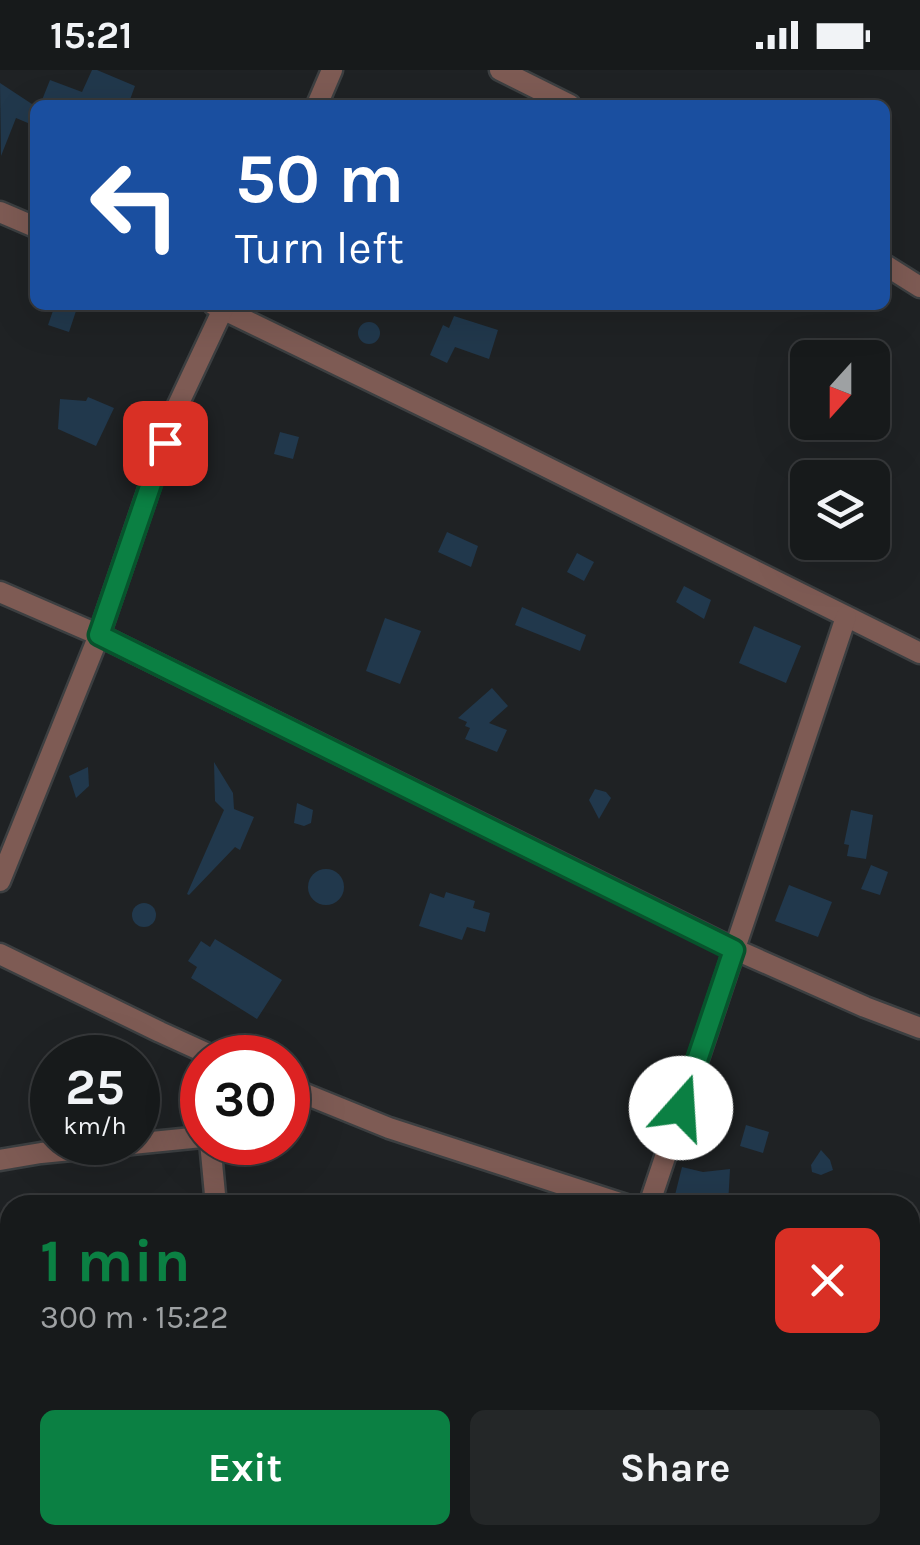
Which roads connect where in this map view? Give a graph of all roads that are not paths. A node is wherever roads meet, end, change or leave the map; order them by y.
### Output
1 (332, 70) edge
2 (500, 70) edge
3 (319, 100) edge
4 (560, 100) edge
5 (0, 212) edge
6 (30, 225) edge
7 (890, 268) edge
8 (920, 287) edge
9 (219, 310) edge
10 (229, 310) edge
11 (0, 592) edge
12 (846, 617) junction
13 (99, 635) junction
14 (920, 653) edge
15 (0, 881) edge
16 (734, 950) junction
17 (0, 954) edge
18 (920, 1028) edge
19 (180, 1041) edge
20 (310, 1097) edge
21 (180, 1138) edge
22 (0, 1160) edge
23 (212, 1165) edge
24 (215, 1195) edge
25 (595, 1195) edge
26 (652, 1195) edge

1 - 3 street
2 - 4 street
5 - 6 street
7 - 8 street
9 - 13 street
10 - 12 street
11 - 13 street
12 - 14 street
12 - 16 street
13 - 15 street
13 - 16 street
16 - 18 street
16 - 26 street
17 - 19 street
20 - 25 street
21 - 22 street
23 - 24 street

